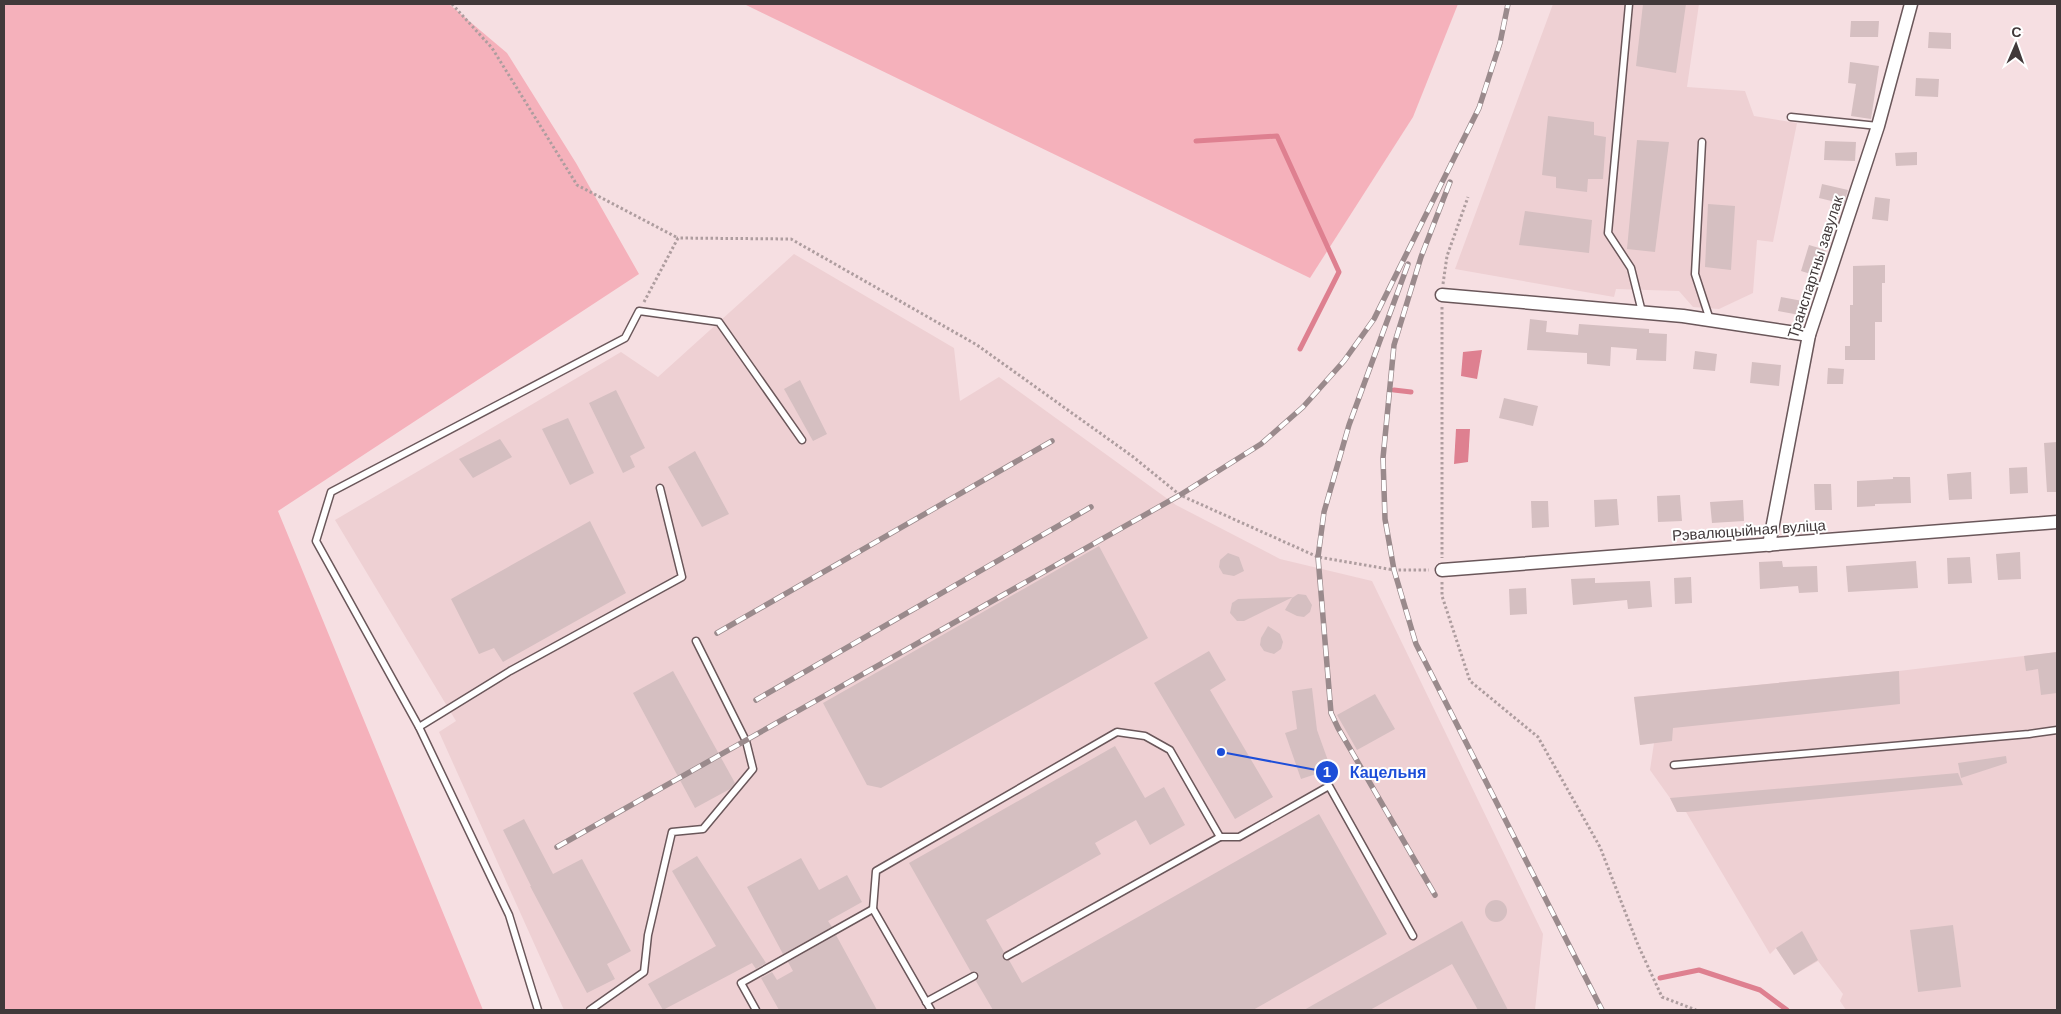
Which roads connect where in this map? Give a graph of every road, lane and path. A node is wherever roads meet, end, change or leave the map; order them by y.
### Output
1 (452, 4) edge
2 (1629, 4) edge
3 (1911, 4) edge
4 (1791, 117) dead end
5 (1878, 126) junction
6 (1702, 142) dead end
7 (1468, 197) dead end
8 (678, 238) junction
9 (1442, 295) junction
10 (639, 311) junction
11 (1642, 312) junction
12 (1710, 320) junction
13 (1809, 335) junction
14 (802, 440) dead end
15 (660, 488) dead end
16 (2057, 522) edge
17 (1769, 545) junction
18 (1442, 570) junction
19 (696, 641) dead end
20 (419, 727) junction
21 (2057, 730) edge
22 (1674, 765) dead end
23 (1220, 837) junction
24 (873, 909) junction
25 (1413, 936) dead end
26 (1007, 956) dead end
27 (974, 976) dead end
28 (926, 1002) junction
29 (538, 1010) edge
30 (590, 1010) edge
31 (756, 1010) edge
32 (931, 1010) edge
33 (1696, 1010) edge

1 - 8 path
2 - 11 lane
3 - 5 street, Транспартны завулак
4 - 5 lane
5 - 13 street, Транспартны завулак
6 - 12 lane
7 - 9 path
8 - 10 path
8 - 18 path
9 - 11 street
9 - 18 path
10 - 14 lane
10 - 20 lane
11 - 12 street
12 - 13 street
13 - 17 street, Транспартны завулак
15 - 20 lane
16 - 17 street, Рэвалюцыйная вуліца
17 - 18 street, Рэвалюцыйная вуліца
18 - 33 path
19 - 30 lane
20 - 29 lane
21 - 22 lane
23 - 24 lane
23 - 25 lane
23 - 26 lane
24 - 28 lane
24 - 31 lane
27 - 28 lane
28 - 32 lane

